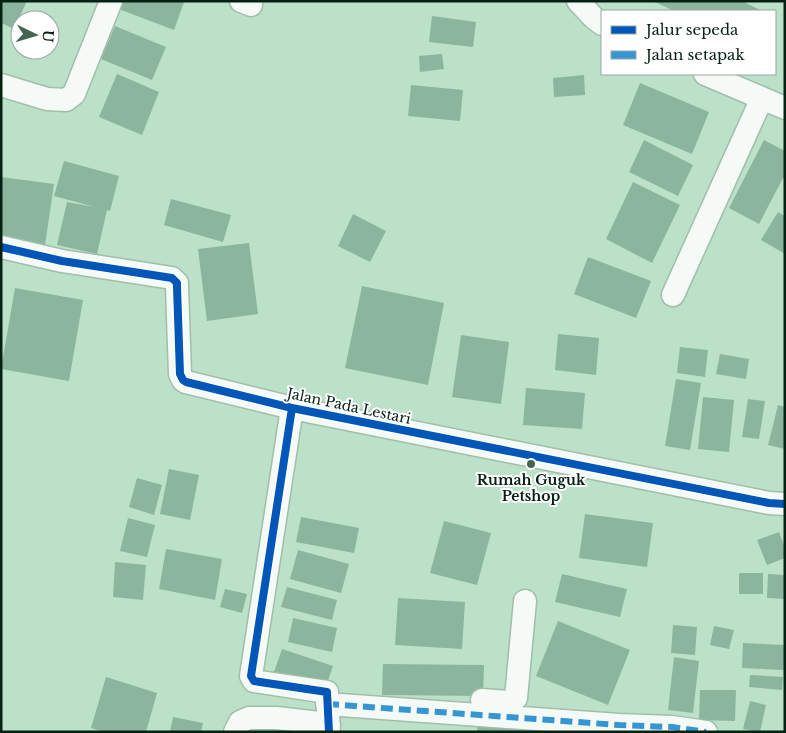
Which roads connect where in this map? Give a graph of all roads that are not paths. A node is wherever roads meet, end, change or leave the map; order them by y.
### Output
1 (111, 1) edge
2 (578, 1) edge
3 (601, 23) edge
4 (707, 75) edge
5 (1, 85) edge
6 (762, 98) junction
7 (785, 108) edge
8 (1, 247) edge
9 (673, 294) dead end
10 (292, 408) junction
11 (785, 504) edge
12 (525, 601) dead end
13 (328, 713) edge
14 (619, 728) edge
15 (235, 732) edge
16 (706, 732) edge

1 - 5 street
2 - 3 street
4 - 6 street
6 - 7 street
6 - 9 street
8 - 10 street, Jalan Pada Lestari
10 - 11 street, Jalan Pada Lestari
10 - 13 street
12 - 13 street
13 - 14 street
13 - 15 street
14 - 16 street

